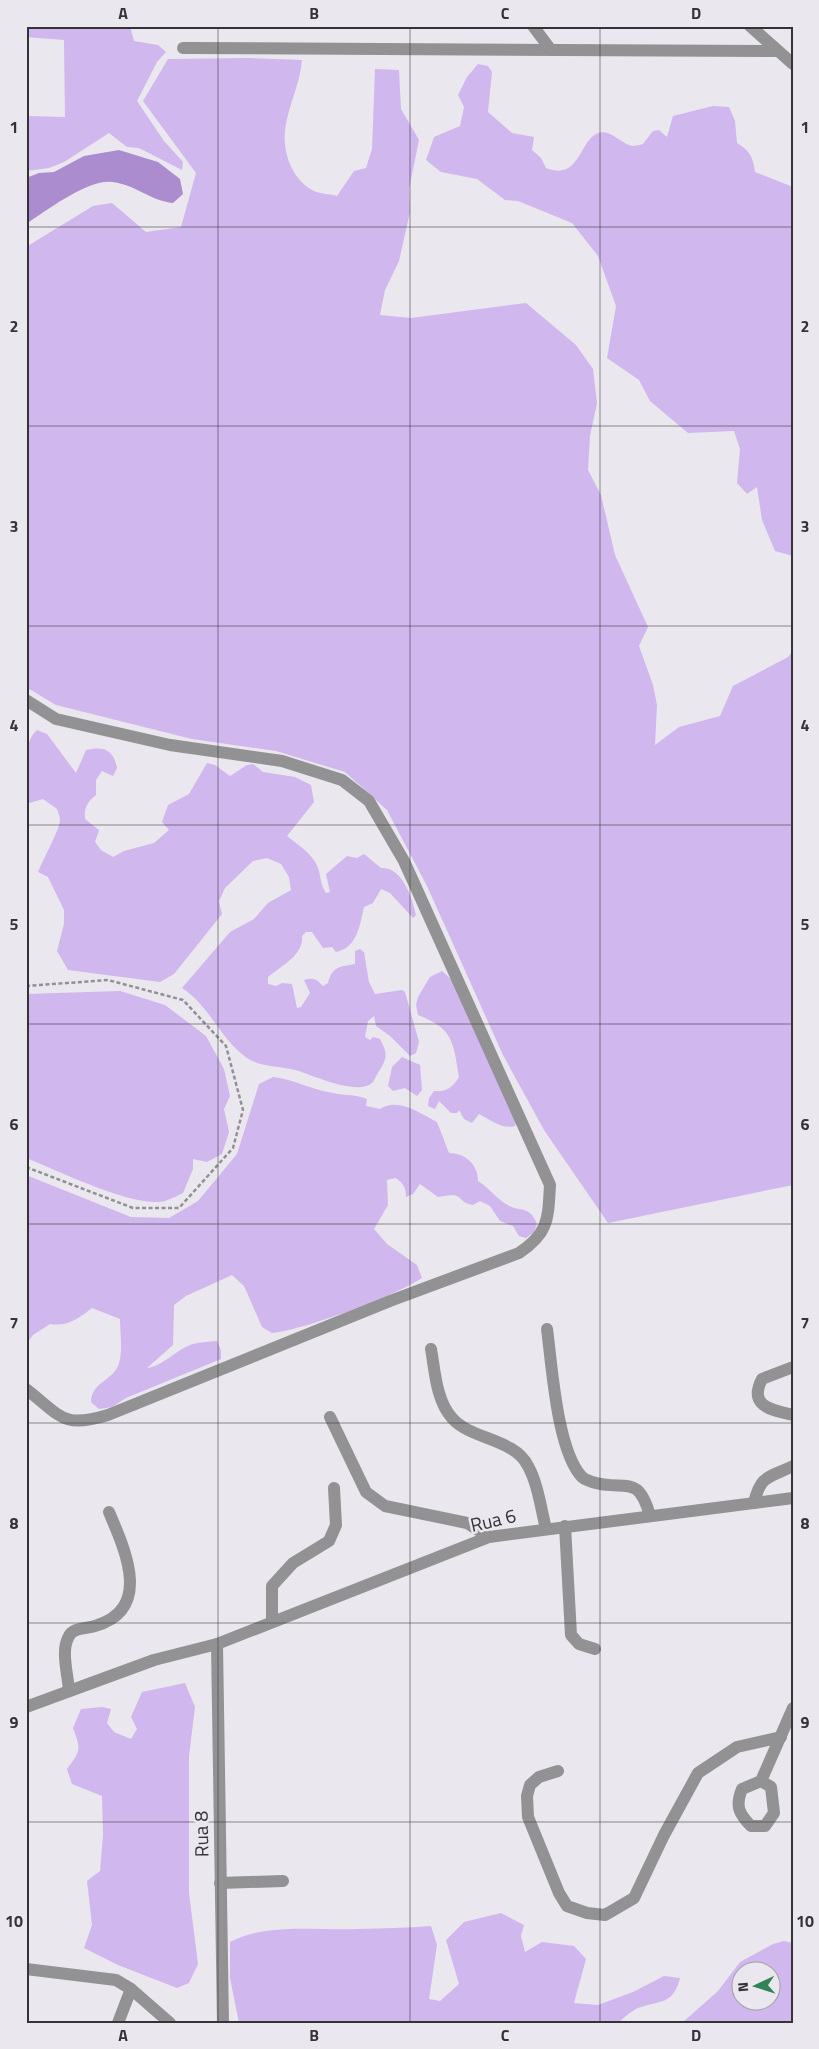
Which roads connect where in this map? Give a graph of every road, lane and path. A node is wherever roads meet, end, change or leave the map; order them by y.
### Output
1 (533, 26) edge
2 (750, 26) edge
3 (183, 48) dead end
4 (551, 50) junction
5 (776, 51) junction
6 (793, 64) edge
7 (26, 700) edge
8 (26, 986) edge
9 (26, 1166) edge
10 (547, 1329) dead end
11 (431, 1348) dead end
12 (793, 1367) edge
13 (26, 1390) edge
14 (793, 1415) edge
15 (330, 1417) dead end
16 (793, 1466) edge
17 (334, 1488) dead end
18 (793, 1498) edge
19 (754, 1502) junction
20 (109, 1512) dead end
21 (650, 1516) junction
22 (565, 1526) junction
23 (546, 1529) junction
24 (489, 1537) junction
25 (272, 1621) junction
26 (217, 1644) junction
27 (595, 1649) dead end
28 (69, 1691) junction
29 (26, 1707) edge
30 (793, 1708) edge
31 (781, 1737) junction
32 (558, 1771) dead end
33 (761, 1780) dead end
34 (283, 1881) dead end
35 (220, 1883) junction
36 (26, 1969) edge
37 (131, 1989) junction
38 (118, 2023) edge
39 (170, 2023) edge
40 (224, 2023) edge

1 - 4 street
2 - 5 street
3 - 4 street
4 - 5 street
5 - 6 street
7 - 13 street
8 - 9 path
10 - 21 street
11 - 23 street
12 - 14 street
15 - 24 street
16 - 19 street
17 - 25 street
18 - 19 street, Rua 6
19 - 21 street, Rua 6
20 - 28 street
21 - 22 street, Rua 6
22 - 23 street, Rua 6
22 - 27 street
23 - 24 street, Rua 6
24 - 25 street, Rua 6
25 - 26 street, Rua 6
26 - 28 street, Rua 6
26 - 35 street, Rua 8
28 - 29 street, Rua 6
30 - 31 street
31 - 32 street
31 - 33 street
34 - 35 street
35 - 40 street, Rua 8
36 - 37 street
37 - 38 street
37 - 39 street

